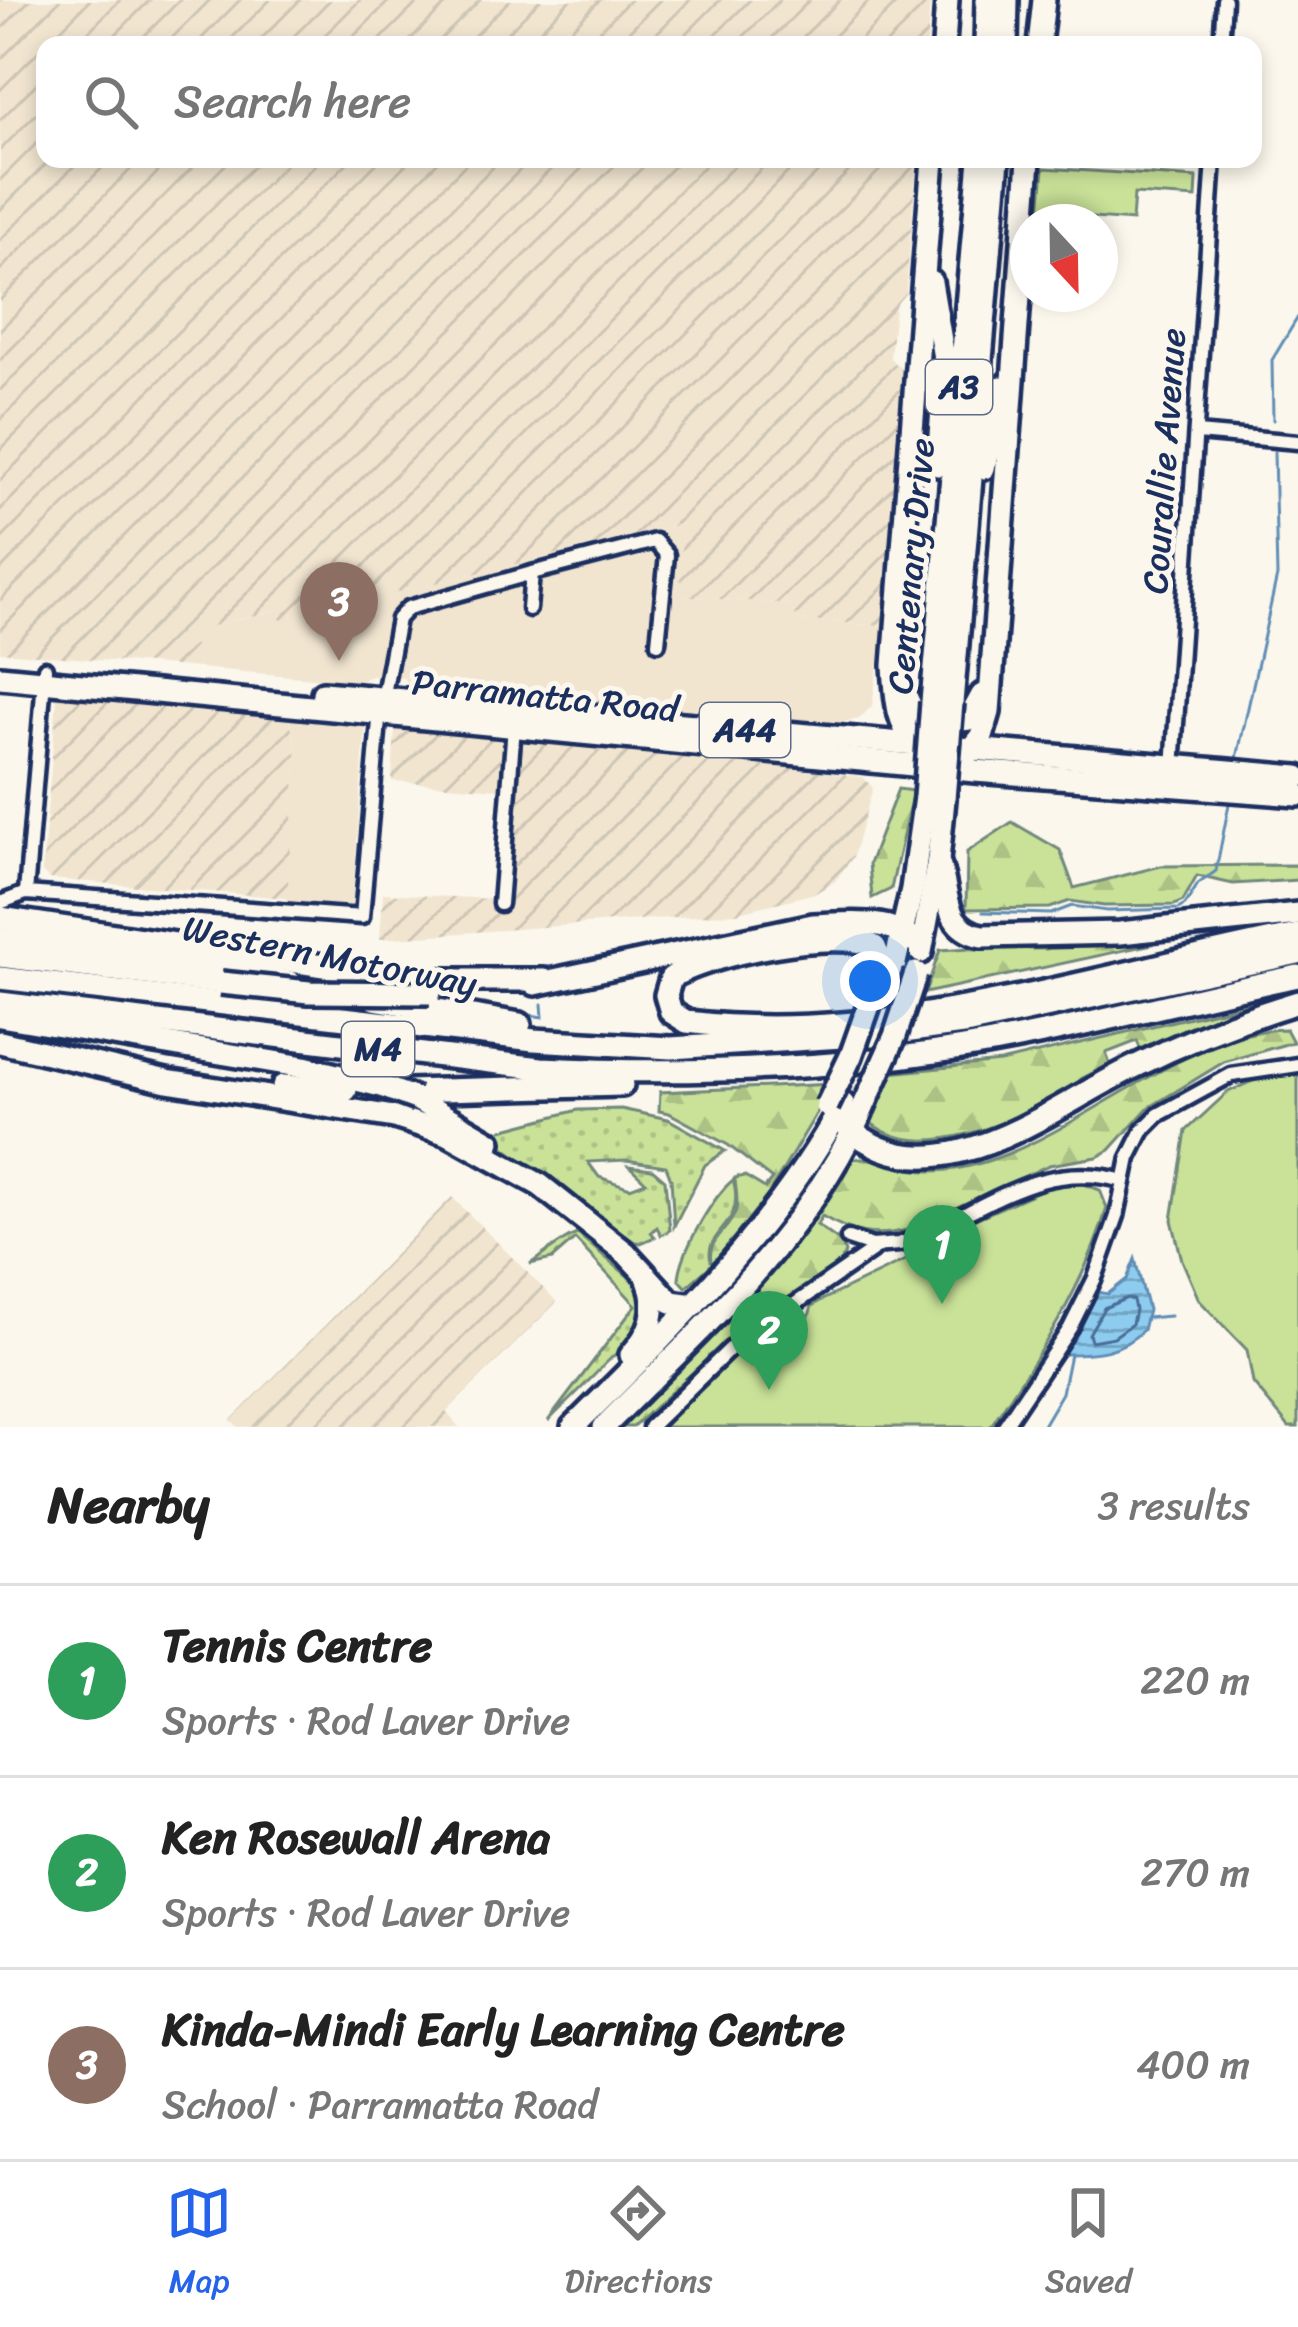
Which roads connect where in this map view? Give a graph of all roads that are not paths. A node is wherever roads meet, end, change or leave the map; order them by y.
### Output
1 (947, 0) edge
2 (987, 0) edge
3 (1007, 0) edge
4 (1040, 0) edge
5 (1224, 0) edge
6 (945, 36) edge
7 (986, 36) edge
8 (1006, 36) edge
9 (1038, 36) edge
10 (1222, 36) edge
11 (933, 168) edge
12 (979, 168) edge
13 (997, 168) edge
14 (1028, 168) edge
15 (1213, 168) edge
16 (933, 191) junction
17 (1016, 347) junction
18 (1197, 434) junction
19 (1298, 442) edge
20 (968, 524) junction
21 (532, 573) junction
22 (530, 609) dead end
23 (939, 615) junction
24 (995, 635) junction
25 (898, 641) junction
26 (658, 643) dead end
27 (0, 664) edge
28 (45, 674) junction
29 (0, 677) edge
30 (895, 700) junction
31 (942, 702) junction
32 (383, 705) junction
33 (989, 712) junction
34 (515, 718) junction
35 (858, 738) junction
36 (912, 742) junction
37 (974, 748) junction
38 (998, 749) junction
39 (945, 768) junction
40 (1171, 777) junction
41 (1298, 777) edge
42 (1298, 795) edge
43 (934, 798) junction
44 (938, 861) junction
45 (913, 889) junction
46 (26, 893) junction
47 (0, 903) edge
48 (500, 904) dead end
49 (1298, 914) edge
50 (0, 918) edge
51 (903, 931) junction
52 (763, 933) junction
53 (1298, 935) edge
54 (0, 939) edge
55 (922, 948) junction
56 (1298, 953) edge
57 (0, 956) edge
58 (1298, 976) edge
59 (885, 977) junction
60 (0, 978) edge
61 (544, 980) junction
62 (1298, 1002) edge
63 (0, 1003) edge
64 (0, 1016) edge
65 (0, 1032) edge
66 (0, 1042) edge
67 (646, 1048) junction
68 (1298, 1065) edge
69 (697, 1070) junction
70 (346, 1090) dead end
71 (411, 1095) junction
72 (835, 1105) junction
73 (852, 1131) junction
74 (466, 1135) junction
75 (1124, 1181) junction
76 (848, 1238) dead end
77 (879, 1246) junction
78 (644, 1274) junction
79 (702, 1312) junction
80 (571, 1427) edge
81 (604, 1427) edge
82 (650, 1427) edge
83 (1004, 1427) edge

1 - 6 highway
2 - 7 highway
3 - 8 highway
4 - 9 highway
5 - 10 street
11 - 16 highway
12 - 23 highway, Centenary Drive / A3
13 - 20 highway, Centenary Drive / A3
14 - 17 highway
15 - 18 street, Courallie Avenue
16 - 23 highway
16 - 25 highway
17 - 20 highway
17 - 24 highway
18 - 19 street
18 - 40 street, Courallie Avenue
20 - 31 highway, Centenary Drive / A3
21 - 22 street
21 - 26 street
21 - 32 street
23 - 31 highway, Centenary Drive / A3
24 - 25 highway
24 - 33 highway
25 - 30 highway
27 - 28 highway, Parramatta Road / A44
28 - 29 highway, Parramatta Road / A44
28 - 32 highway, Parramatta Road / A44
28 - 46 street
30 - 35 highway
30 - 36 highway
31 - 43 highway, Centenary Drive / A3, bridge
32 - 34 highway, Parramatta Road / A44
32 - 46 street
33 - 37 highway
33 - 38 highway
34 - 35 highway, Parramatta Road / A44
34 - 39 highway, Parramatta Road / A44
34 - 48 street
35 - 36 highway, Parramatta Road / A44
36 - 37 highway, Parramatta Road / A44
36 - 39 highway
37 - 38 highway, Parramatta Road / A44
37 - 39 highway
38 - 40 highway, Parramatta Road / A44
39 - 40 highway, Parramatta Road / A44
40 - 41 highway, Parramatta Road / A44
40 - 42 highway, Parramatta Road / A44
43 - 44 highway, Centenary Drive / A3
43 - 45 highway, Centenary Drive / A3
44 - 49 highway
44 - 55 highway, Centenary Drive / A3
45 - 51 highway, Centenary Drive / A3
45 - 52 highway
46 - 47 street
50 - 61 highway
51 - 52 highway
51 - 55 highway
51 - 59 highway, Centenary Drive / A3
52 - 61 highway
53 - 59 highway
54 - 67 highway, Western Motorway / M4
55 - 73 highway, A3, bridge
56 - 67 highway, Western Motorway / M4
57 - 61 highway, bridge
58 - 69 highway, M4
59 - 72 highway, A3
60 - 67 highway, Western Motorway / M4
62 - 73 highway
63 - 69 highway, M4
64 - 71 highway, bridge
65 - 70 highway
66 - 74 highway
68 - 75 street
69 - 71 highway
71 - 74 highway
72 - 73 highway
72 - 79 highway, A3
73 - 79 highway, A3
74 - 78 highway
75 - 77 street
75 - 83 street
76 - 77 street
77 - 82 street
78 - 79 highway
78 - 80 highway
79 - 80 highway, A3
79 - 81 highway, A3

